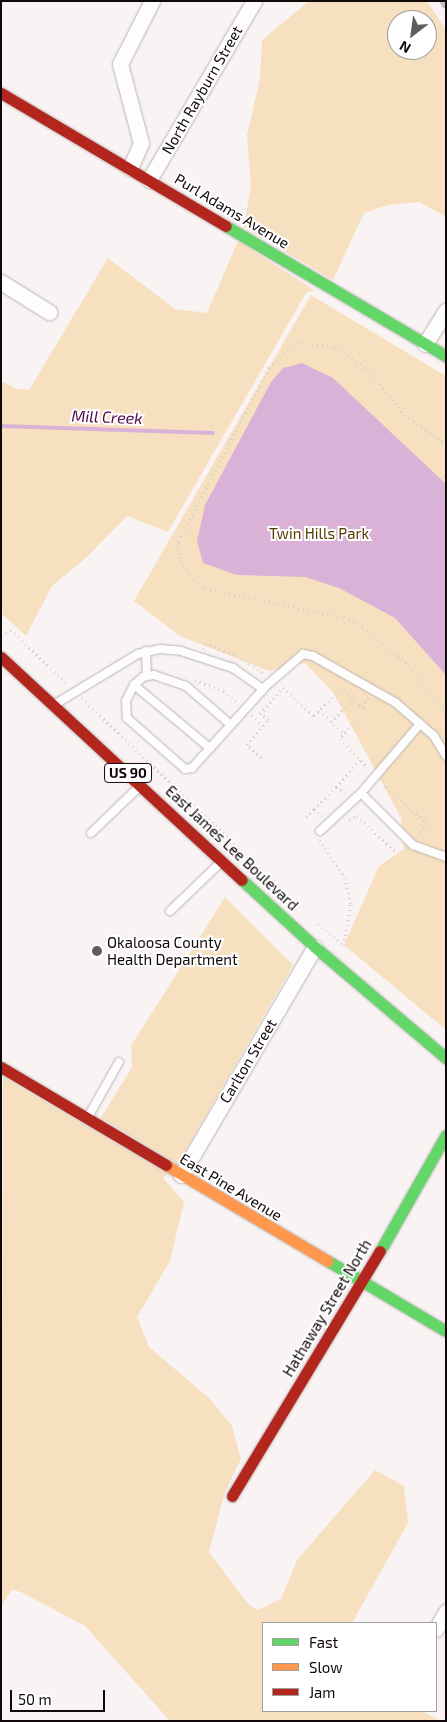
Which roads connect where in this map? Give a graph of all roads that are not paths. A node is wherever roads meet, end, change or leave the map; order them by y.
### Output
1 (152, 1) edge
2 (254, 1) edge
3 (1, 93) edge
4 (132, 165) junction
5 (149, 180) junction
6 (1, 282) edge
7 (446, 311) edge
8 (49, 312) dead end
9 (425, 344) junction
10 (446, 356) edge
11 (146, 651) junction
12 (1, 657) edge
13 (147, 676) junction
14 (134, 685) junction
15 (263, 689) junction
16 (55, 705) junction
17 (420, 724) junction
18 (231, 725) junction
19 (210, 748) junction
20 (446, 756) edge
21 (142, 785) junction
22 (361, 793) junction
23 (91, 832) dead end
24 (321, 833) road end
25 (446, 857) edge
26 (223, 860) junction
27 (170, 911) dead end
28 (315, 947) junction
29 (446, 1058) edge
30 (118, 1062) dead end
31 (1, 1067) edge
32 (87, 1118) junction
33 (446, 1135) edge
34 (181, 1175) junction
35 (362, 1283) junction
36 (446, 1331) edge
37 (232, 1496) dead end
38 (446, 1612) edge
39 (437, 1627) edge

1 - 4 street
2 - 5 street, North Rayburn Street
3 - 4 street, Purl Adams Avenue
4 - 5 street, Purl Adams Avenue
5 - 9 street, Purl Adams Avenue
6 - 8 street
7 - 9 street
9 - 10 street, Purl Adams Avenue
11 - 13 lane
11 - 15 lane
11 - 16 lane
12 - 16 street, East James Lee Boulevard / US 90
13 - 14 lane
13 - 18 lane
14 - 19 lane
14 - 19 lane
15 - 17 lane
15 - 18 lane
16 - 21 street, East James Lee Boulevard / US 90
17 - 20 lane
17 - 22 lane
18 - 19 lane
21 - 23 lane
21 - 26 street, East James Lee Boulevard / US 90
22 - 24 lane
22 - 25 lane
26 - 27 lane
26 - 28 street, East James Lee Boulevard / US 90
28 - 29 street, East James Lee Boulevard / US 90
28 - 34 street, Carlton Street
30 - 32 lane
31 - 32 street, East Pine Avenue
32 - 34 street, East Pine Avenue
33 - 35 street, Hathaway Street North
34 - 35 street, East Pine Avenue
35 - 36 street, East Pine Avenue
35 - 37 street, Hathaway Street North
38 - 39 street

